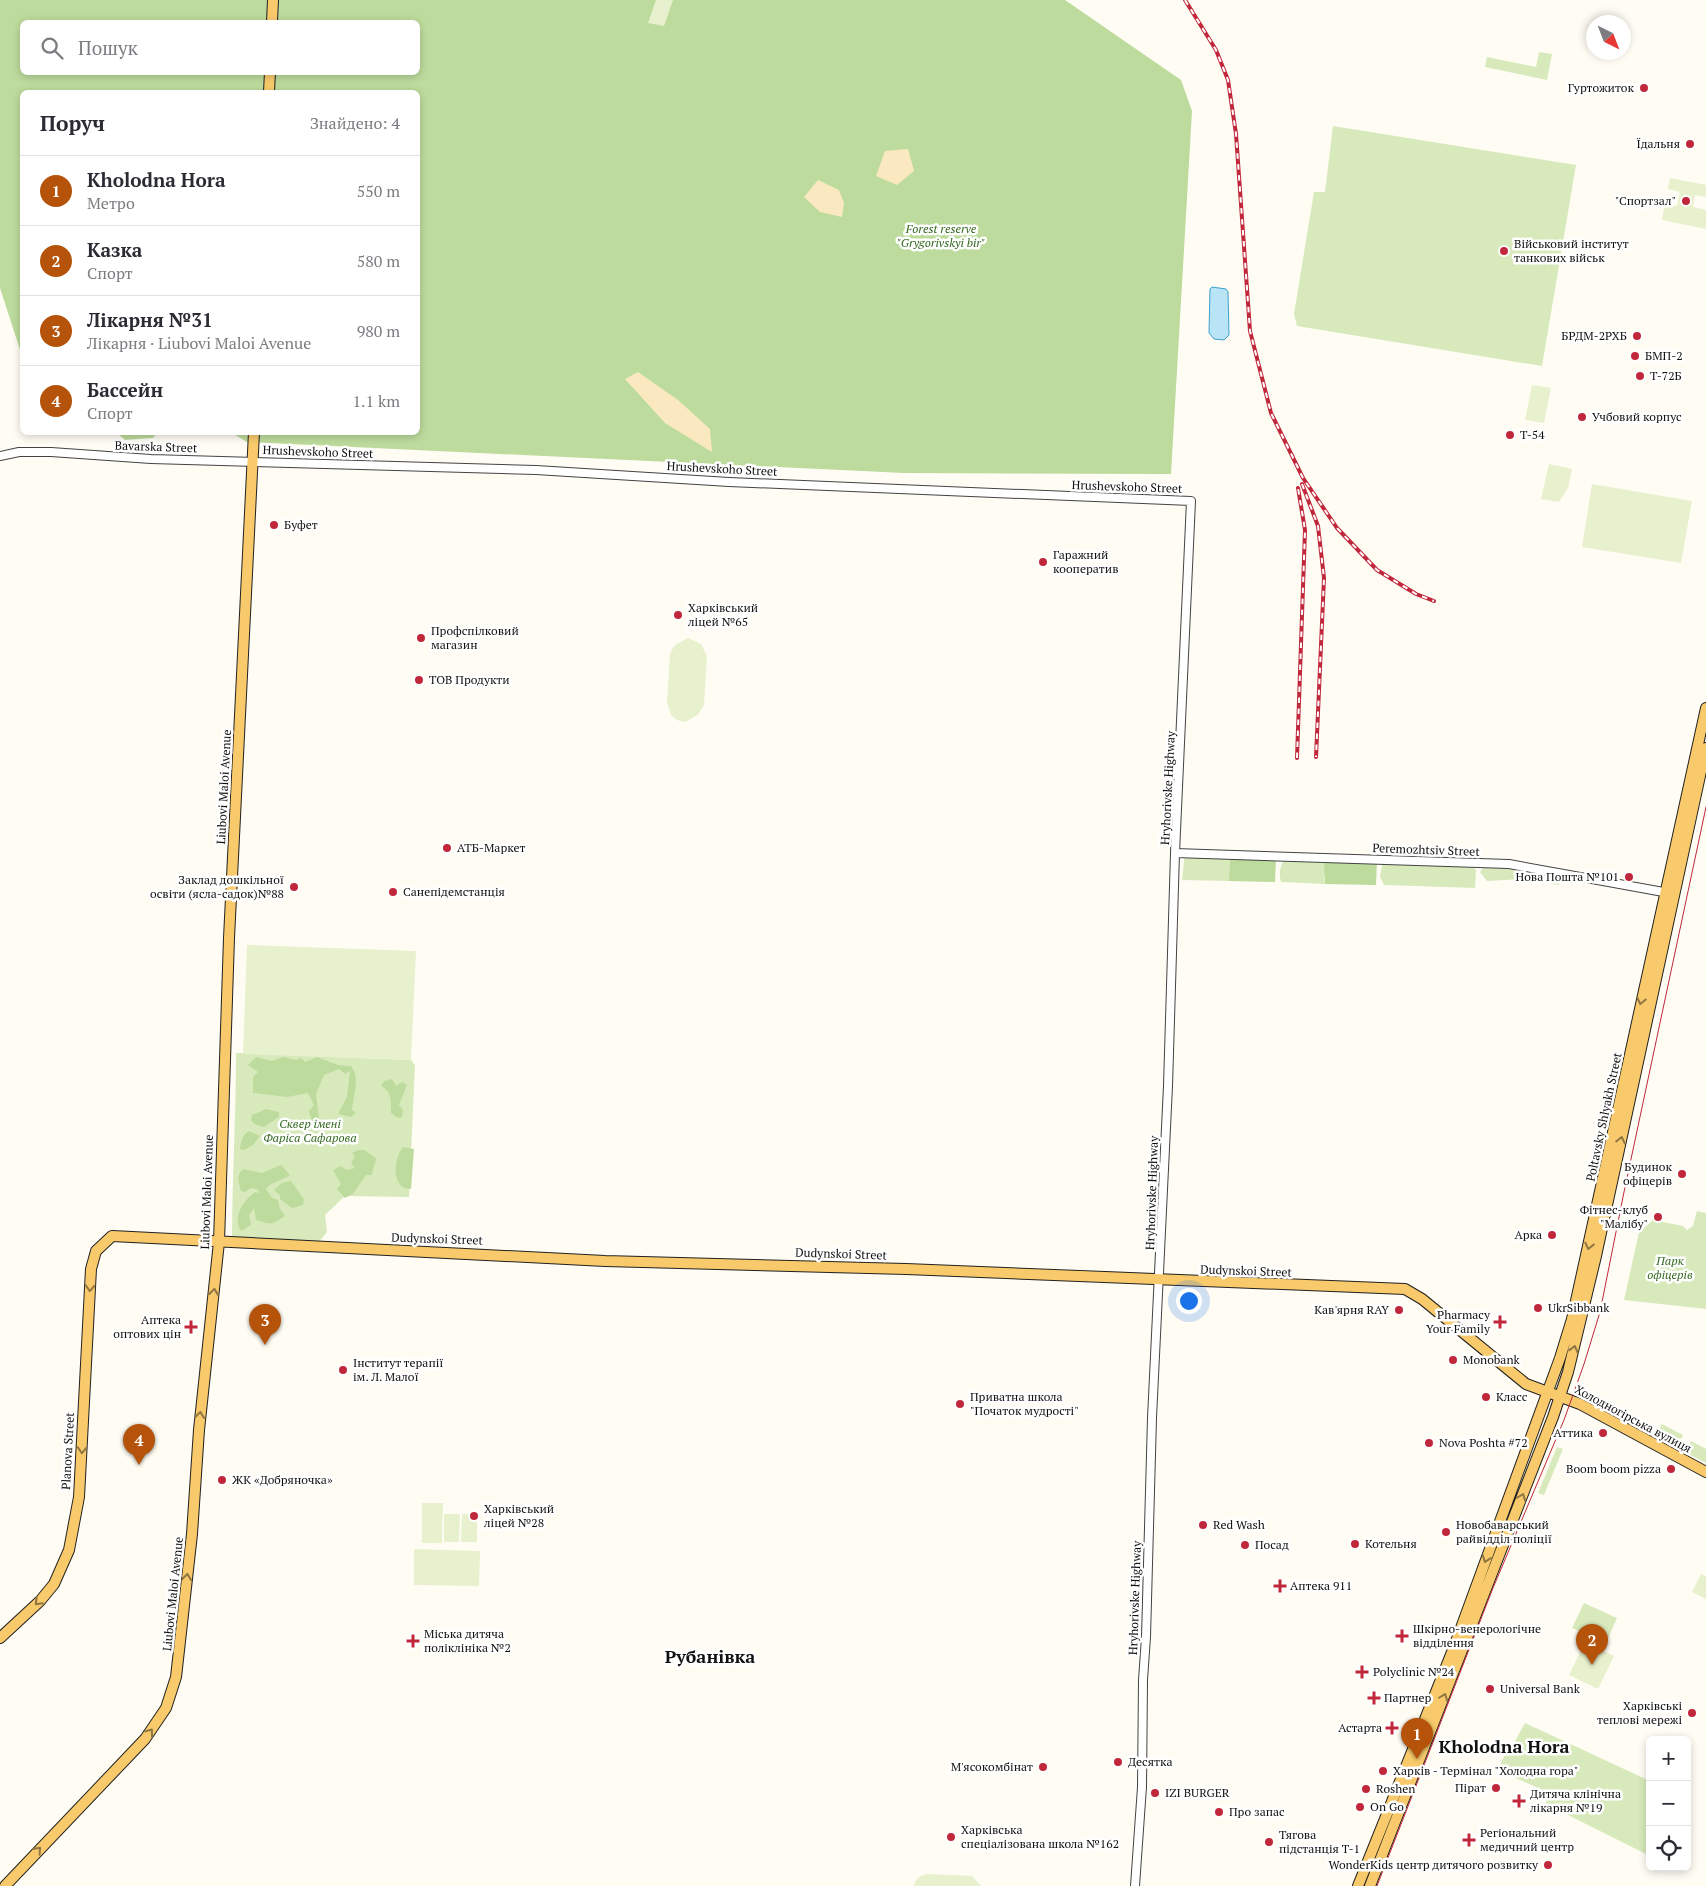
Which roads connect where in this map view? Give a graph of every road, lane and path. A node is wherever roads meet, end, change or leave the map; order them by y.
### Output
1 (273, 0) edge
2 (272, 20) edge
3 (270, 75) edge
4 (269, 90) edge
5 (254, 435) edge
6 (0, 456) edge
7 (252, 461) junction
8 (1191, 501) joint
9 (1706, 708) edge
10 (1706, 748) edge
11 (1176, 853) junction
12 (1669, 893) junction
13 (103, 1242) joint
14 (219, 1242) junction
15 (1159, 1281) junction
16 (1547, 1392) junction
17 (1560, 1396) junction
18 (1706, 1472) edge
19 (0, 1638) edge
20 (1377, 1836) junction
21 (1388, 1840) junction
22 (1372, 1850) junction
23 (1382, 1854) junction
24 (5, 1886) edge
25 (1135, 1886) edge
26 (1358, 1886) edge
27 (1370, 1886) edge

1 - 2 main road
3 - 4 main road
5 - 7 main road, Liubovi Maloi Avenue
6 - 7 street, Bavarska Street
7 - 8 street, Hrushevskoho Street
7 - 14 main road, Liubovi Maloi Avenue
8 - 11 street, Hryhorivske Highway
9 - 12 main road, Poltavsky Shlyakh Street
10 - 12 main road, Poltavsky Shlyakh Street
11 - 12 street, Peremozhtsiv Street
11 - 15 street, Hryhorivske Highway
12 -> 16 main road, Poltavsky Shlyakh Street
17 -> 12 main road, Poltavsky Shlyakh Street
13 - 14 main road, Dudynskoi Street
13 -> 19 main road, Planova Street
14 - 15 main road, Dudynskoi Street
24 -> 14 main road, Liubovi Maloi Avenue
15 - 16 main road, Dudynskoi Street
15 - 25 street, Hryhorivske Highway
16 - 17 main road, Холодногірська вулиця
16 -> 20 main road, Poltavsky Shlyakh Street
17 - 18 main road, Холодногірська вулиця
21 -> 17 main road, Poltavsky Shlyakh Street
20 - 21 main road
20 - 22 main road, Poltavsky Shlyakh Street
21 - 23 main road, Poltavsky Shlyakh Street
22 - 23 main road
22 - 26 main road, Poltavsky Shlyakh Street
23 - 27 main road, Poltavsky Shlyakh Street

